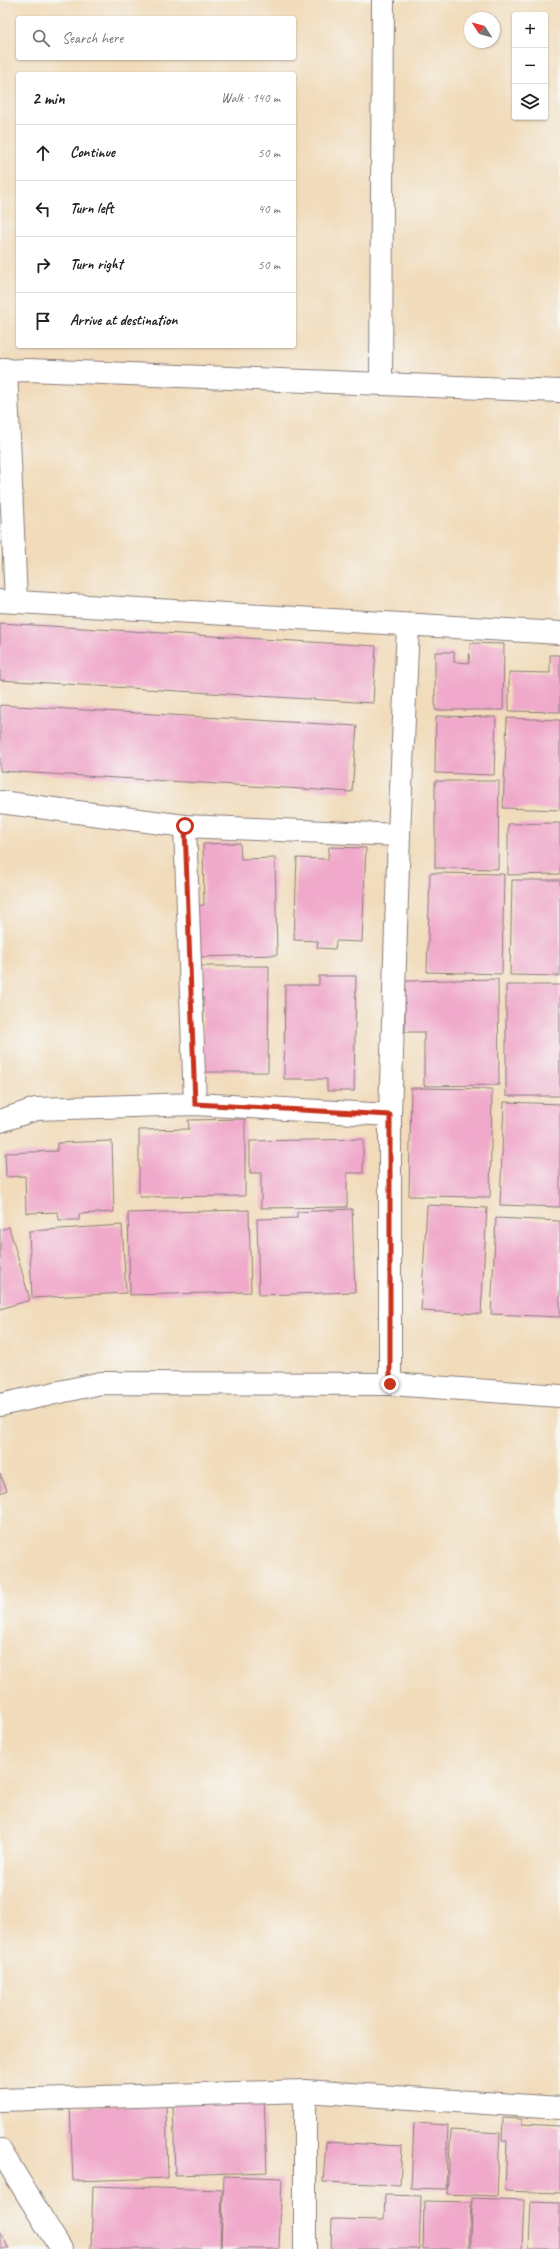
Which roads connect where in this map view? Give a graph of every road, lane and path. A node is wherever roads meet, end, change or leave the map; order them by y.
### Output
1 (383, 0) edge
2 (3, 370) edge
3 (381, 383) junction
4 (560, 391) edge
5 (8, 602) edge
6 (408, 624) junction
7 (560, 633) edge
8 (0, 802) edge
9 (185, 826) junction
10 (398, 835) junction
11 (195, 1104) junction
12 (390, 1115) junction
13 (0, 1121) edge
14 (390, 1384) junction
15 (560, 1396) edge
16 (0, 1405) edge
17 (305, 2091) junction
18 (0, 2100) edge
19 (560, 2108) edge
20 (0, 2150) edge
21 (61, 2249) edge
22 (305, 2249) edge

1 - 3 street
2 - 3 street
2 - 5 street
3 - 4 street
5 - 6 street
6 - 7 street
6 - 10 street
8 - 9 street
9 - 10 street
9 - 11 street
10 - 12 street
11 - 12 street
11 - 13 street
12 - 14 street
14 - 15 street
14 - 16 street
17 - 18 street
17 - 19 street
17 - 22 street
20 - 21 street

